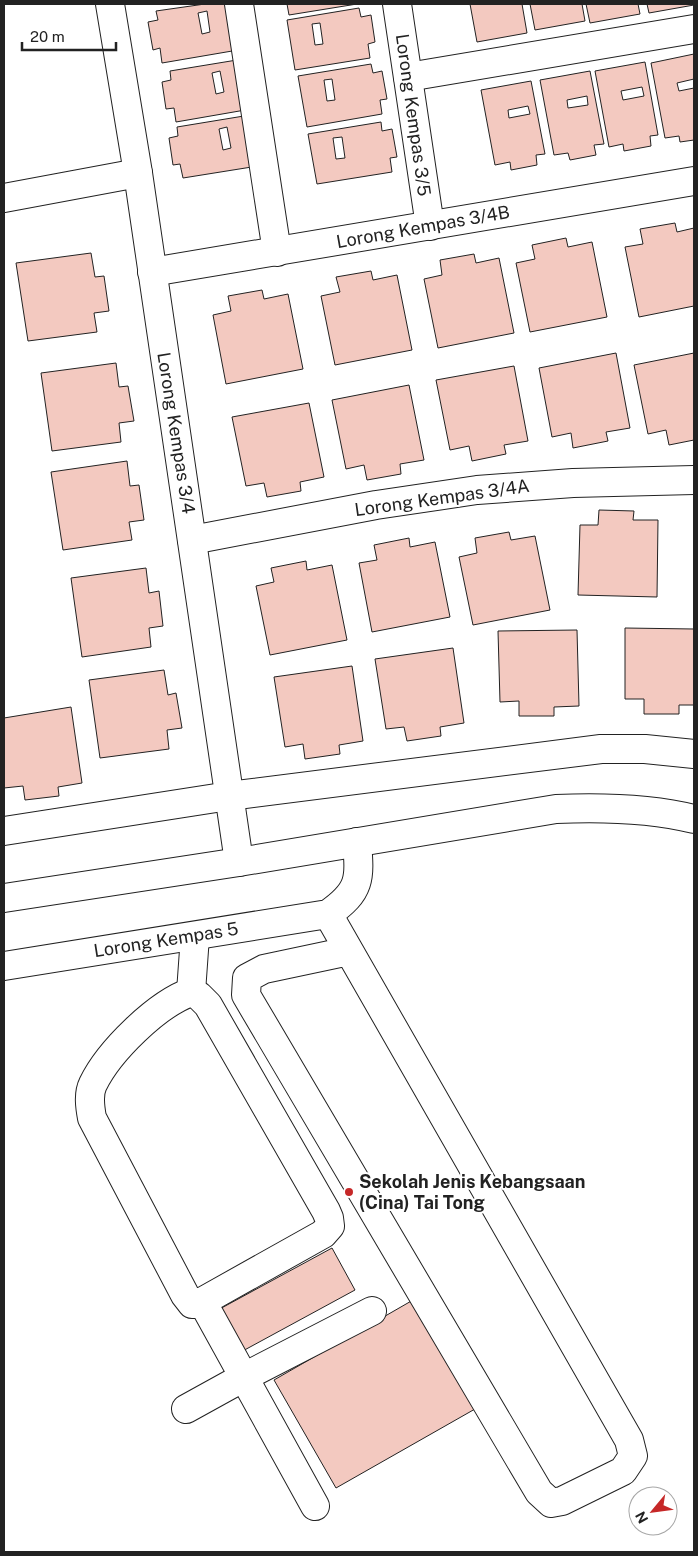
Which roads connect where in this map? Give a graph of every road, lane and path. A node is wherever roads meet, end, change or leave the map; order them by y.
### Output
1 (110, 4) edge
2 (239, 4) edge
3 (397, 4) edge
4 (694, 30) edge
5 (408, 77) junction
6 (138, 173) junction
7 (694, 181) edge
8 (4, 198) edge
9 (430, 226) junction
10 (278, 252) junction
11 (152, 272) junction
12 (694, 480) edge
13 (192, 540) junction
14 (694, 754) edge
15 (229, 796) junction
16 (694, 819) edge
17 (4, 831) edge
18 (357, 842) junction
19 (239, 862) junction
20 (4, 898) edge
21 (328, 914) junction
22 (195, 936) junction
23 (349, 951) junction
24 (4, 966) edge
25 (191, 992) junction
26 (203, 1303) junction
27 (372, 1311) dead end
28 (244, 1377) junction
29 (186, 1409) dead end
30 (315, 1506) dead end

1 - 6 street, Lorong Kempas 3/4
2 - 10 street
3 - 5 street, Lorong Kempas 3/5
4 - 5 street
5 - 9 street, Lorong Kempas 3/5
6 - 8 street
6 - 11 street, Lorong Kempas 3/4
7 - 9 street, Lorong Kempas 3/4B
9 - 10 street, Lorong Kempas 3/4B
10 - 11 street, Lorong Kempas 3/4B
11 - 13 street, Lorong Kempas 3/4
12 - 13 street, Lorong Kempas 3/4A
13 - 15 street, Lorong Kempas 3/4
14 - 15 street
15 - 17 street
15 - 19 street, Lorong Kempas 3/4
16 - 18 street
18 - 19 street
18 - 21 street
19 - 20 street
21 - 22 street, Lorong Kempas 5
21 - 23 street
22 - 24 street, Lorong Kempas 5
22 - 25 street
23 - 23 street
25 - 26 street
25 - 26 street
26 - 28 street
27 - 28 street
28 - 29 street
28 - 30 street

